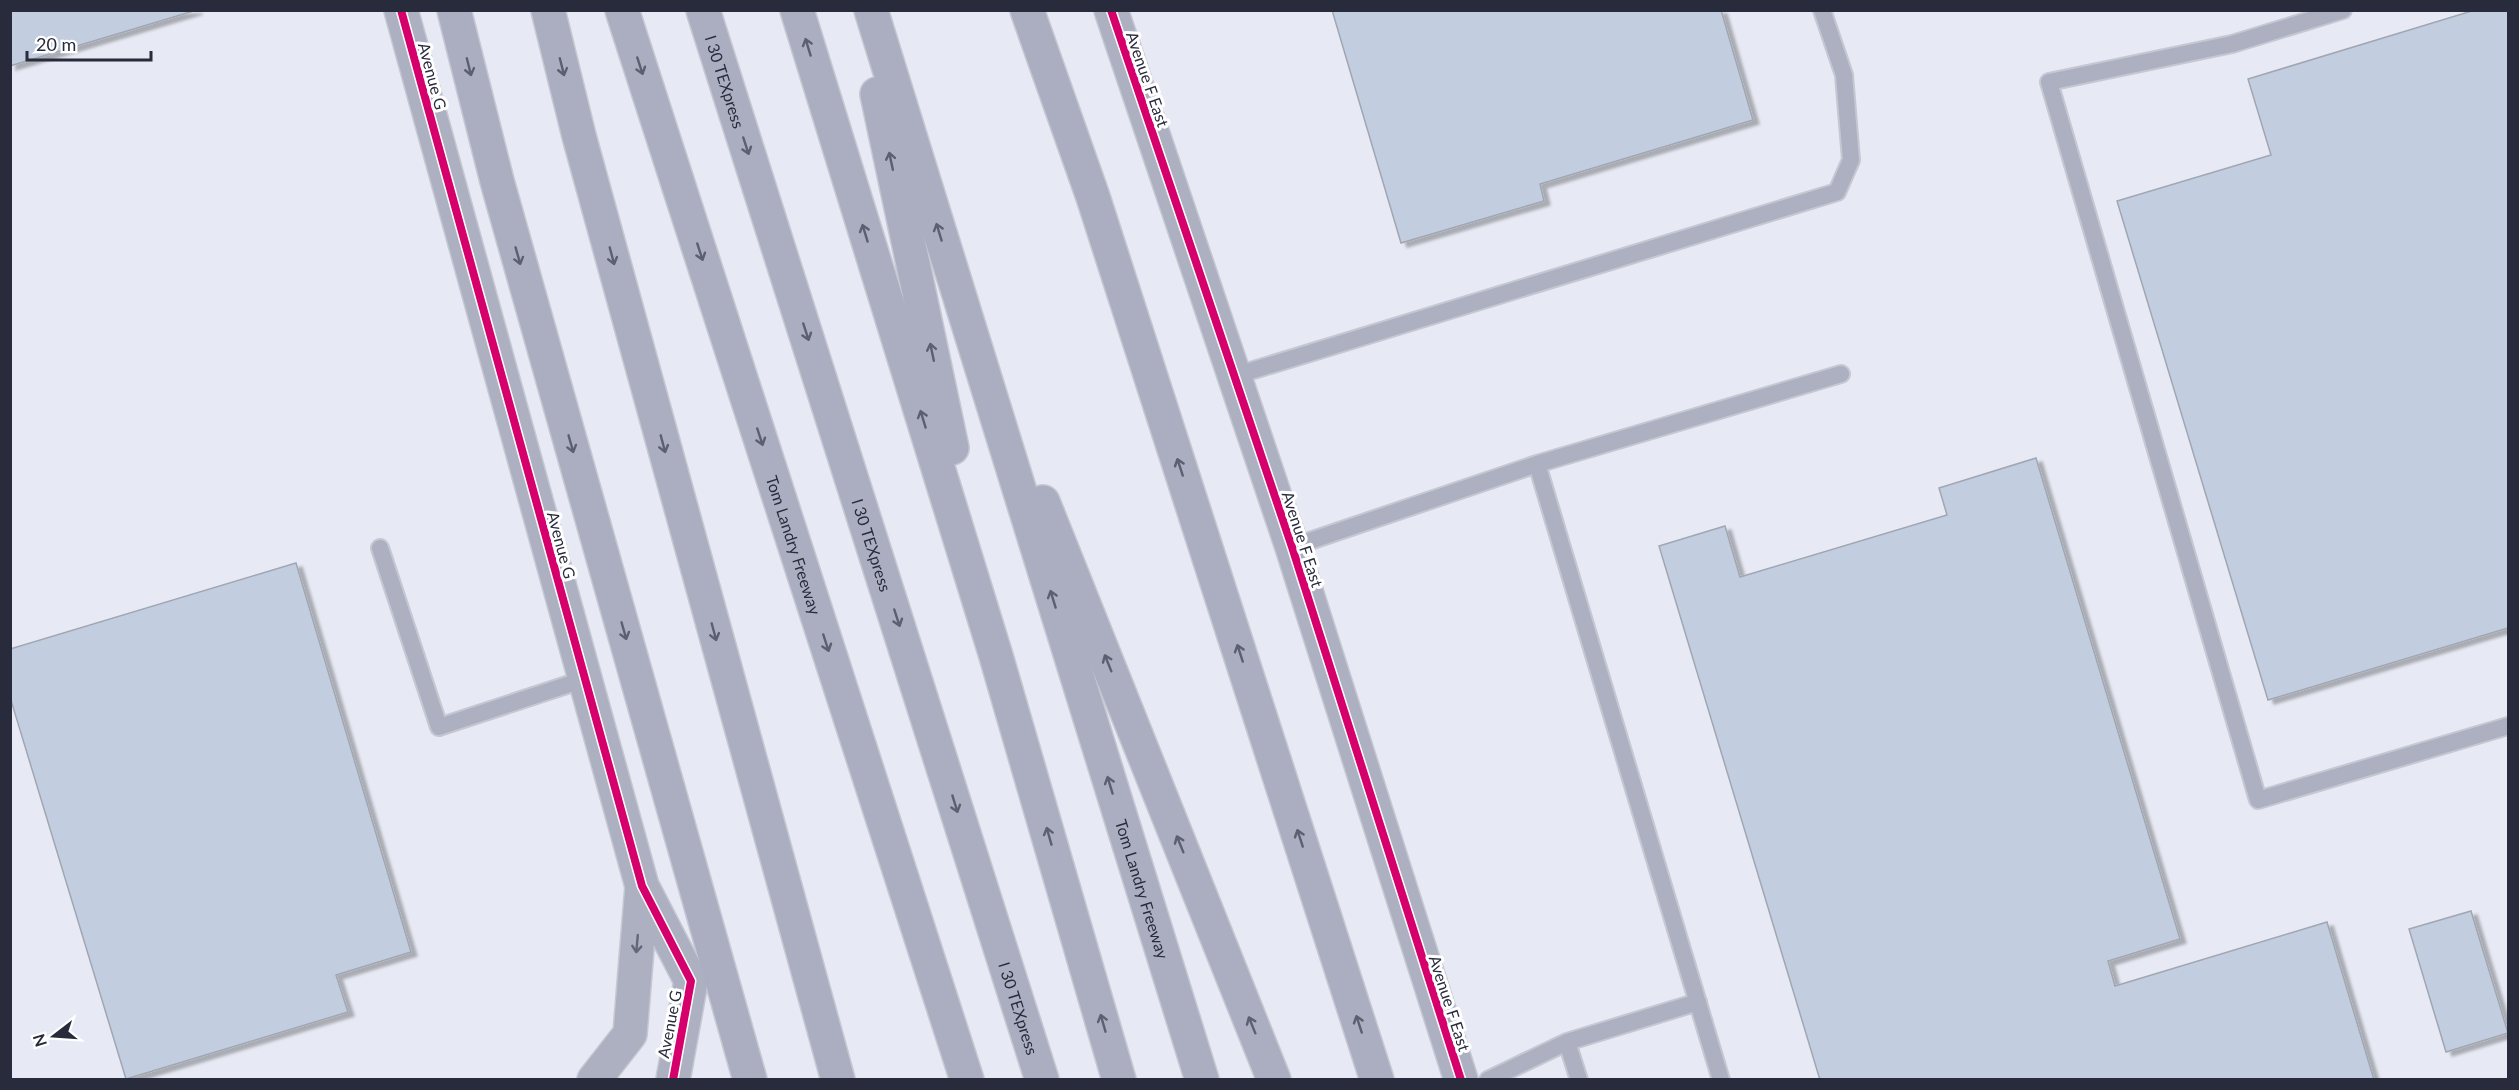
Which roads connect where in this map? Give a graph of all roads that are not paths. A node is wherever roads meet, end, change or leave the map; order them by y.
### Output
1 (400, 10) edge
2 (454, 10) edge
3 (548, 10) edge
4 (622, 10) edge
5 (703, 10) edge
6 (797, 10) edge
7 (859, 10) edge
8 (871, 10) edge
9 (1027, 10) edge
10 (1111, 10) edge
11 (1822, 10) edge
12 (2343, 10) edge
13 (952, 274) junction
14 (1841, 374) dead end
15 (1234, 376) junction
16 (1537, 464) junction
17 (1292, 547) junction
18 (380, 548) dead end
19 (996, 656) junction
20 (585, 679) junction
21 (2508, 726) edge
22 (642, 886) junction
23 (1698, 1002) junction
24 (1568, 1042) junction
25 (594, 1080) edge
26 (673, 1080) edge
27 (750, 1080) edge
28 (838, 1080) edge
29 (967, 1080) edge
30 (1042, 1080) edge
31 (1119, 1080) edge
32 (1202, 1080) edge
33 (1274, 1080) edge
34 (1377, 1080) edge
35 (1461, 1080) edge
36 (1488, 1080) edge
37 (1579, 1080) edge
38 (1721, 1080) edge

1 - 20 street, Avenue G
2 -> 27 highway
3 -> 28 highway
4 -> 29 highway, Tom Landry Freeway
5 -> 30 highway, I 30 TEXpress
19 -> 6 highway
19 -> 7 highway
13 -> 8 highway, Tom Landry Freeway
34 -> 9 highway
10 - 15 street, Avenue F East
11 - 15 lane
12 - 21 lane
32 -> 13 highway, Tom Landry Freeway
33 -> 13 highway
14 - 16 lane
15 - 17 street, Avenue F East
16 - 17 lane
16 - 23 lane
17 - 35 street, Avenue F East
18 - 20 lane
31 -> 19 highway
20 - 22 street, Avenue G
22 -> 25 street, Avenue G
22 - 26 street, Avenue G
23 - 24 lane
23 - 38 lane
24 - 36 lane
24 - 37 lane

